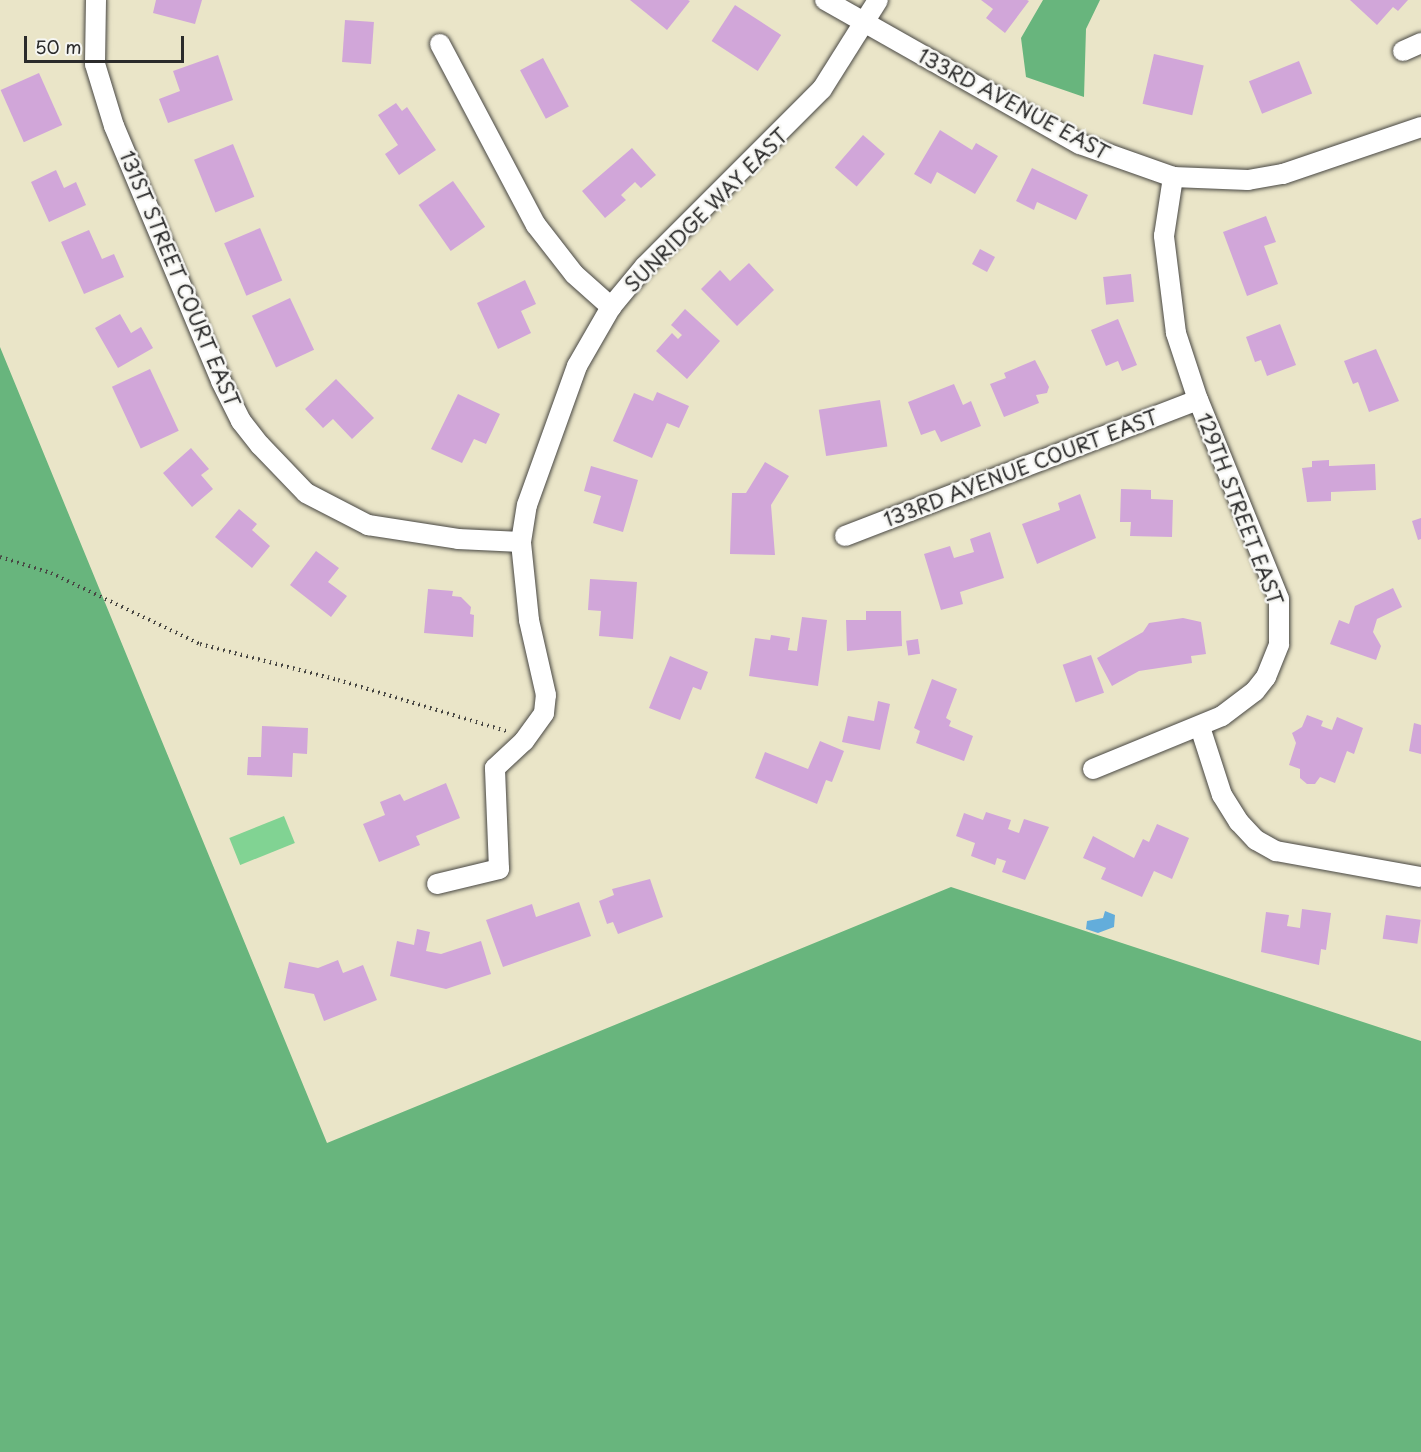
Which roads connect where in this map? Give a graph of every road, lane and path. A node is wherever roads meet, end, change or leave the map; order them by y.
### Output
1 (96, 0) edge
2 (825, 0) edge
3 (878, 0) edge
4 (866, 24) junction
5 (440, 44) dead end
6 (1421, 127) edge
7 (1173, 177) junction
8 (611, 307) junction
9 (1198, 400) junction
10 (845, 536) dead end
11 (521, 542) junction
12 (0, 557) edge
13 (1200, 727) junction
14 (525, 739) junction
15 (1093, 770) dead end
16 (1421, 877) edge
17 (437, 884) dead end

1 - 11 street, 131ST STREET COURT EAST
2 - 4 street, 133RD AVENUE EAST
3 - 4 street, SUNRIDGE WAY EAST
4 - 7 street, 133RD AVENUE EAST
4 - 8 street, SUNRIDGE WAY EAST
5 - 8 street
6 - 7 street, 133RD AVENUE EAST
7 - 9 street, 129TH STREET EAST
8 - 11 street, SUNRIDGE WAY EAST
9 - 10 street, 133RD AVENUE COURT EAST
9 - 13 street, 129TH STREET EAST
11 - 14 street, SUNRIDGE WAY EAST
12 - 14 path
13 - 15 street, 129TH STREET EAST
13 - 16 street
14 - 17 street, SUNRIDGE WAY EAST

